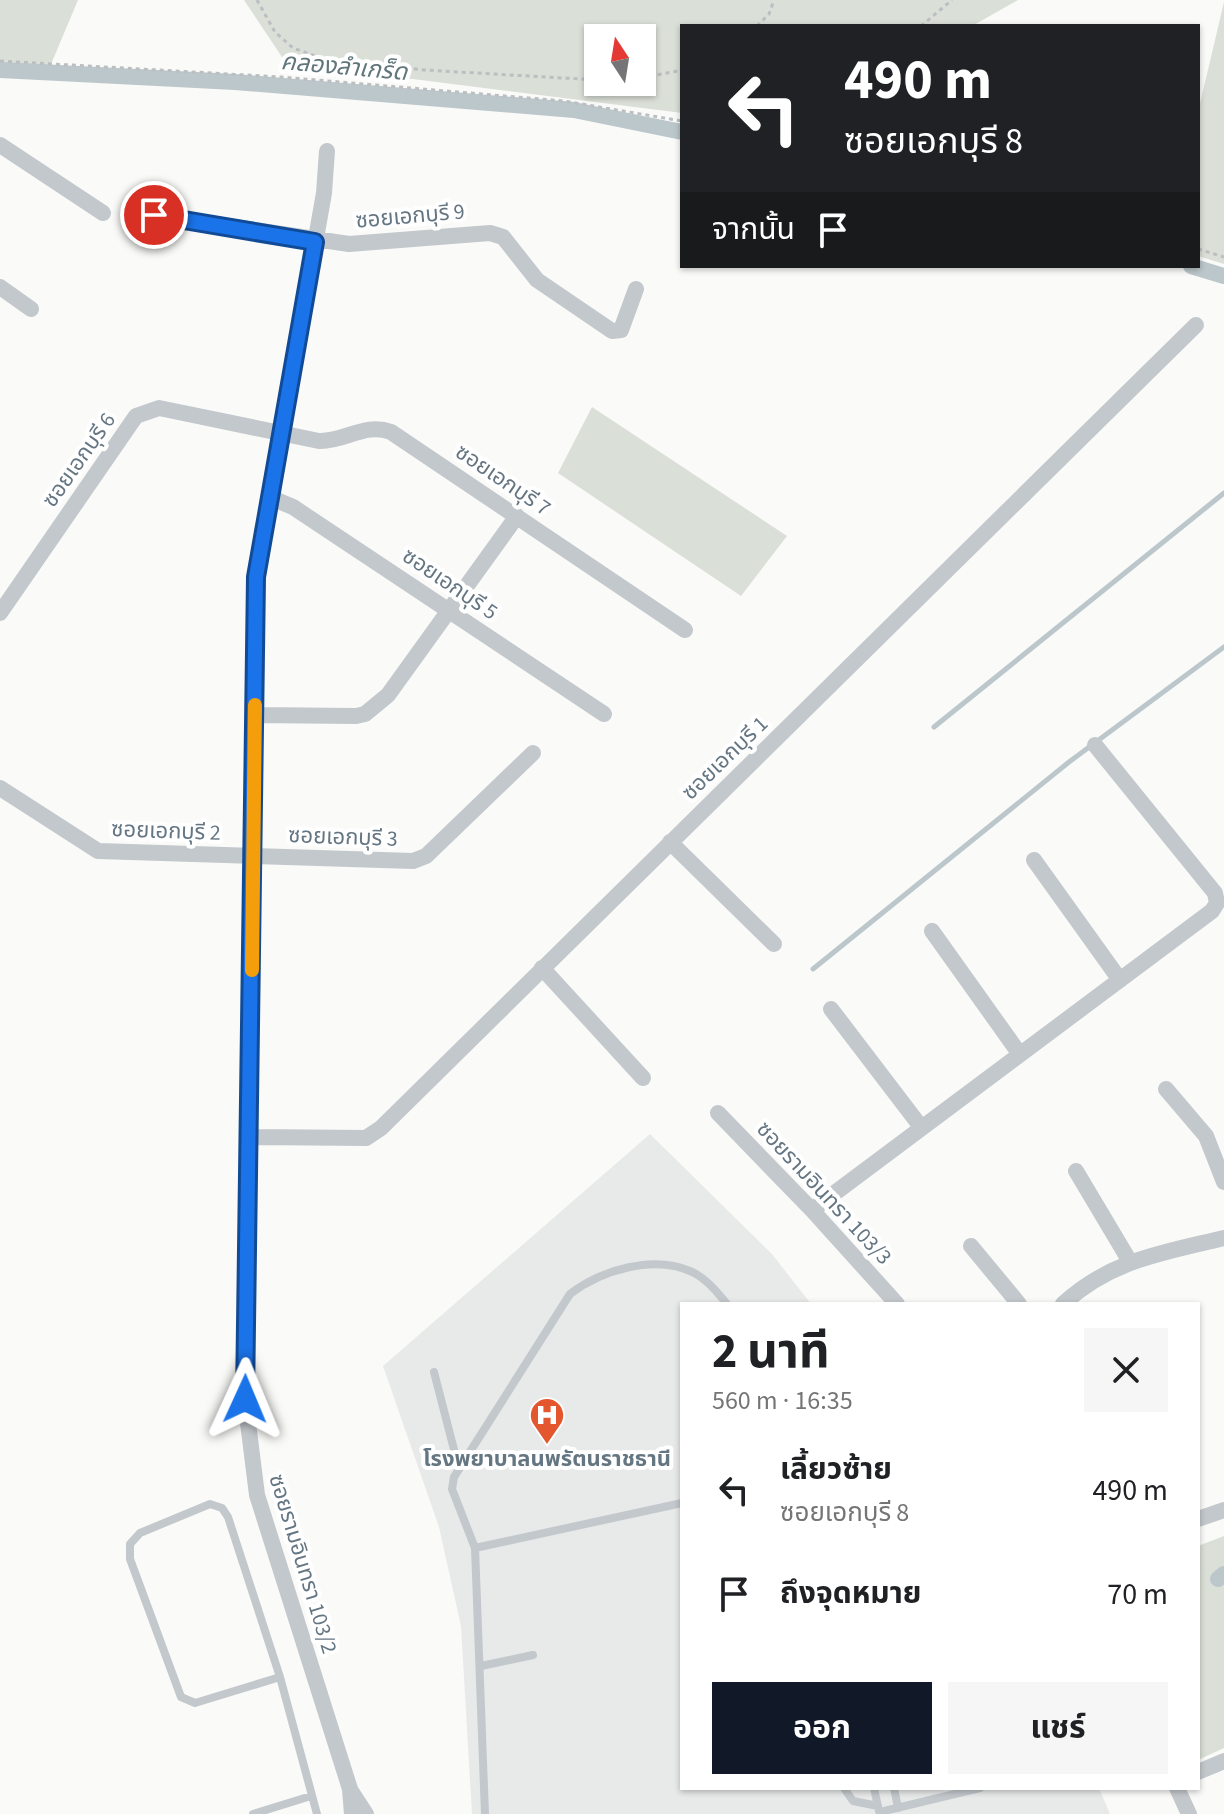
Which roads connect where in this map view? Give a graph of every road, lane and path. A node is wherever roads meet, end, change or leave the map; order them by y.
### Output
1 (257, 0) edge
2 (776, 0) edge
3 (952, 0) edge
4 (759, 24) edge
5 (923, 24) edge
6 (0, 61) edge
7 (680, 70) edge
8 (656, 75) edge
9 (584, 79) edge
10 (680, 121) edge
11 (0, 145) edge
12 (327, 151) dead end
13 (103, 213) dead end
14 (154, 215) dead end
15 (315, 242) junction
16 (1200, 250) edge
17 (1224, 257) edge
18 (0, 287) edge
19 (636, 289) dead end
20 (31, 309) dead end
21 (1196, 325) dead end
22 (281, 431) junction
23 (269, 497) junction
24 (517, 516) junction
25 (449, 610) junction
26 (0, 613) edge
27 (685, 630) dead end
28 (604, 714) dead end
29 (255, 715) junction
30 (1095, 745) dead end
31 (533, 753) dead end
32 (0, 788) edge
33 (670, 842) junction
34 (253, 856) junction
35 (1034, 860) dead end
36 (932, 931) dead end
37 (774, 944) dead end
38 (542, 968) junction
39 (1120, 980) junction
40 (831, 1009) dead end
41 (1019, 1053) junction
42 (643, 1078) dead end
43 (1166, 1089) dead end
44 (718, 1113) dead end
45 (921, 1127) junction
46 (250, 1137) junction
47 (1076, 1171) dead end
48 (1224, 1182) edge
49 (812, 1210) junction
50 (1224, 1238) edge
51 (971, 1246) dead end
52 (1129, 1260) junction
53 (725, 1302) edge
54 (895, 1302) edge
55 (1017, 1302) edge
56 (1065, 1302) edge
57 (434, 1372) dead end
58 (459, 1469) junction
59 (680, 1503) edge
60 (1224, 1510) edge
61 (1200, 1518) edge
62 (475, 1548) junction
63 (533, 1655) dead end
64 (481, 1666) junction
65 (280, 1677) junction
66 (1224, 1761) edge
67 (1200, 1771) edge
68 (350, 1789) junction
69 (845, 1790) edge
70 (874, 1790) edge
71 (894, 1790) edge
72 (972, 1790) edge
73 (1178, 1790) edge
74 (311, 1796) junction
75 (898, 1808) junction
76 (879, 1811) edge
77 (253, 1814) edge
78 (317, 1814) edge
79 (352, 1814) edge
80 (366, 1814) edge
81 (485, 1814) edge
82 (1189, 1814) edge

1 - 9 path
2 - 4 path
3 - 5 path
6 - 10 path
7 - 8 path
11 - 13 street
12 - 15 street, ซอยรามอินทรา 103/2
14 - 15 street
15 - 19 street, ซอยเอกบุรี 9
15 - 22 street, ซอยรามอินทรา 103/2
16 - 17 path
18 - 20 street
21 - 33 street, ซอยเอกบุรี 1
22 - 23 street, ซอยรามอินทรา 103/2
22 - 24 street, ซอยเอกบุรี 7
22 - 26 street, ซอยเอกบุรี 6
23 - 25 street, ซอยเอกบุรี 5
23 - 29 street, ซอยรามอินทรา 103/2
24 - 25 street
24 - 27 street, ซอยเอกบุรี 7
25 - 28 street, ซอยเอกบุรี 5
25 - 29 street
29 - 34 street, ซอยรามอินทรา 103/2
30 - 39 street
31 - 34 street, ซอยเอกบุรี 3
32 - 34 street, ซอยเอกบุรี 2
33 - 37 street
33 - 38 street, ซอยเอกบุรี 1
34 - 46 street, ซอยรามอินทรา 103/2
35 - 39 street
36 - 41 street
38 - 42 street
38 - 46 street, ซอยเอกบุรี 1
39 - 41 street
40 - 45 street
41 - 45 street
43 - 48 street
44 - 49 street, ซอยรามอินทรา 103/3
45 - 49 street
46 - 68 street, ซอยรามอินทรา 103/2
47 - 52 street
49 - 54 street, ซอยรามอินทรา 103/3
50 - 52 street
51 - 55 street
52 - 56 street
53 - 58 lane
57 - 58 lane
58 - 62 lane
59 - 62 lane
60 - 61 street
62 - 64 lane
63 - 64 lane
64 - 81 lane
65 - 65 lane
65 - 74 lane
66 - 67 street
68 - 79 street, ซอยรามอินทรา 103/2
68 - 80 street, ซอยรามอินทรา 103/2
69 - 76 lane
70 - 76 lane
71 - 75 lane
72 - 75 lane
73 - 82 street
74 - 77 lane
74 - 78 lane
75 - 76 lane

